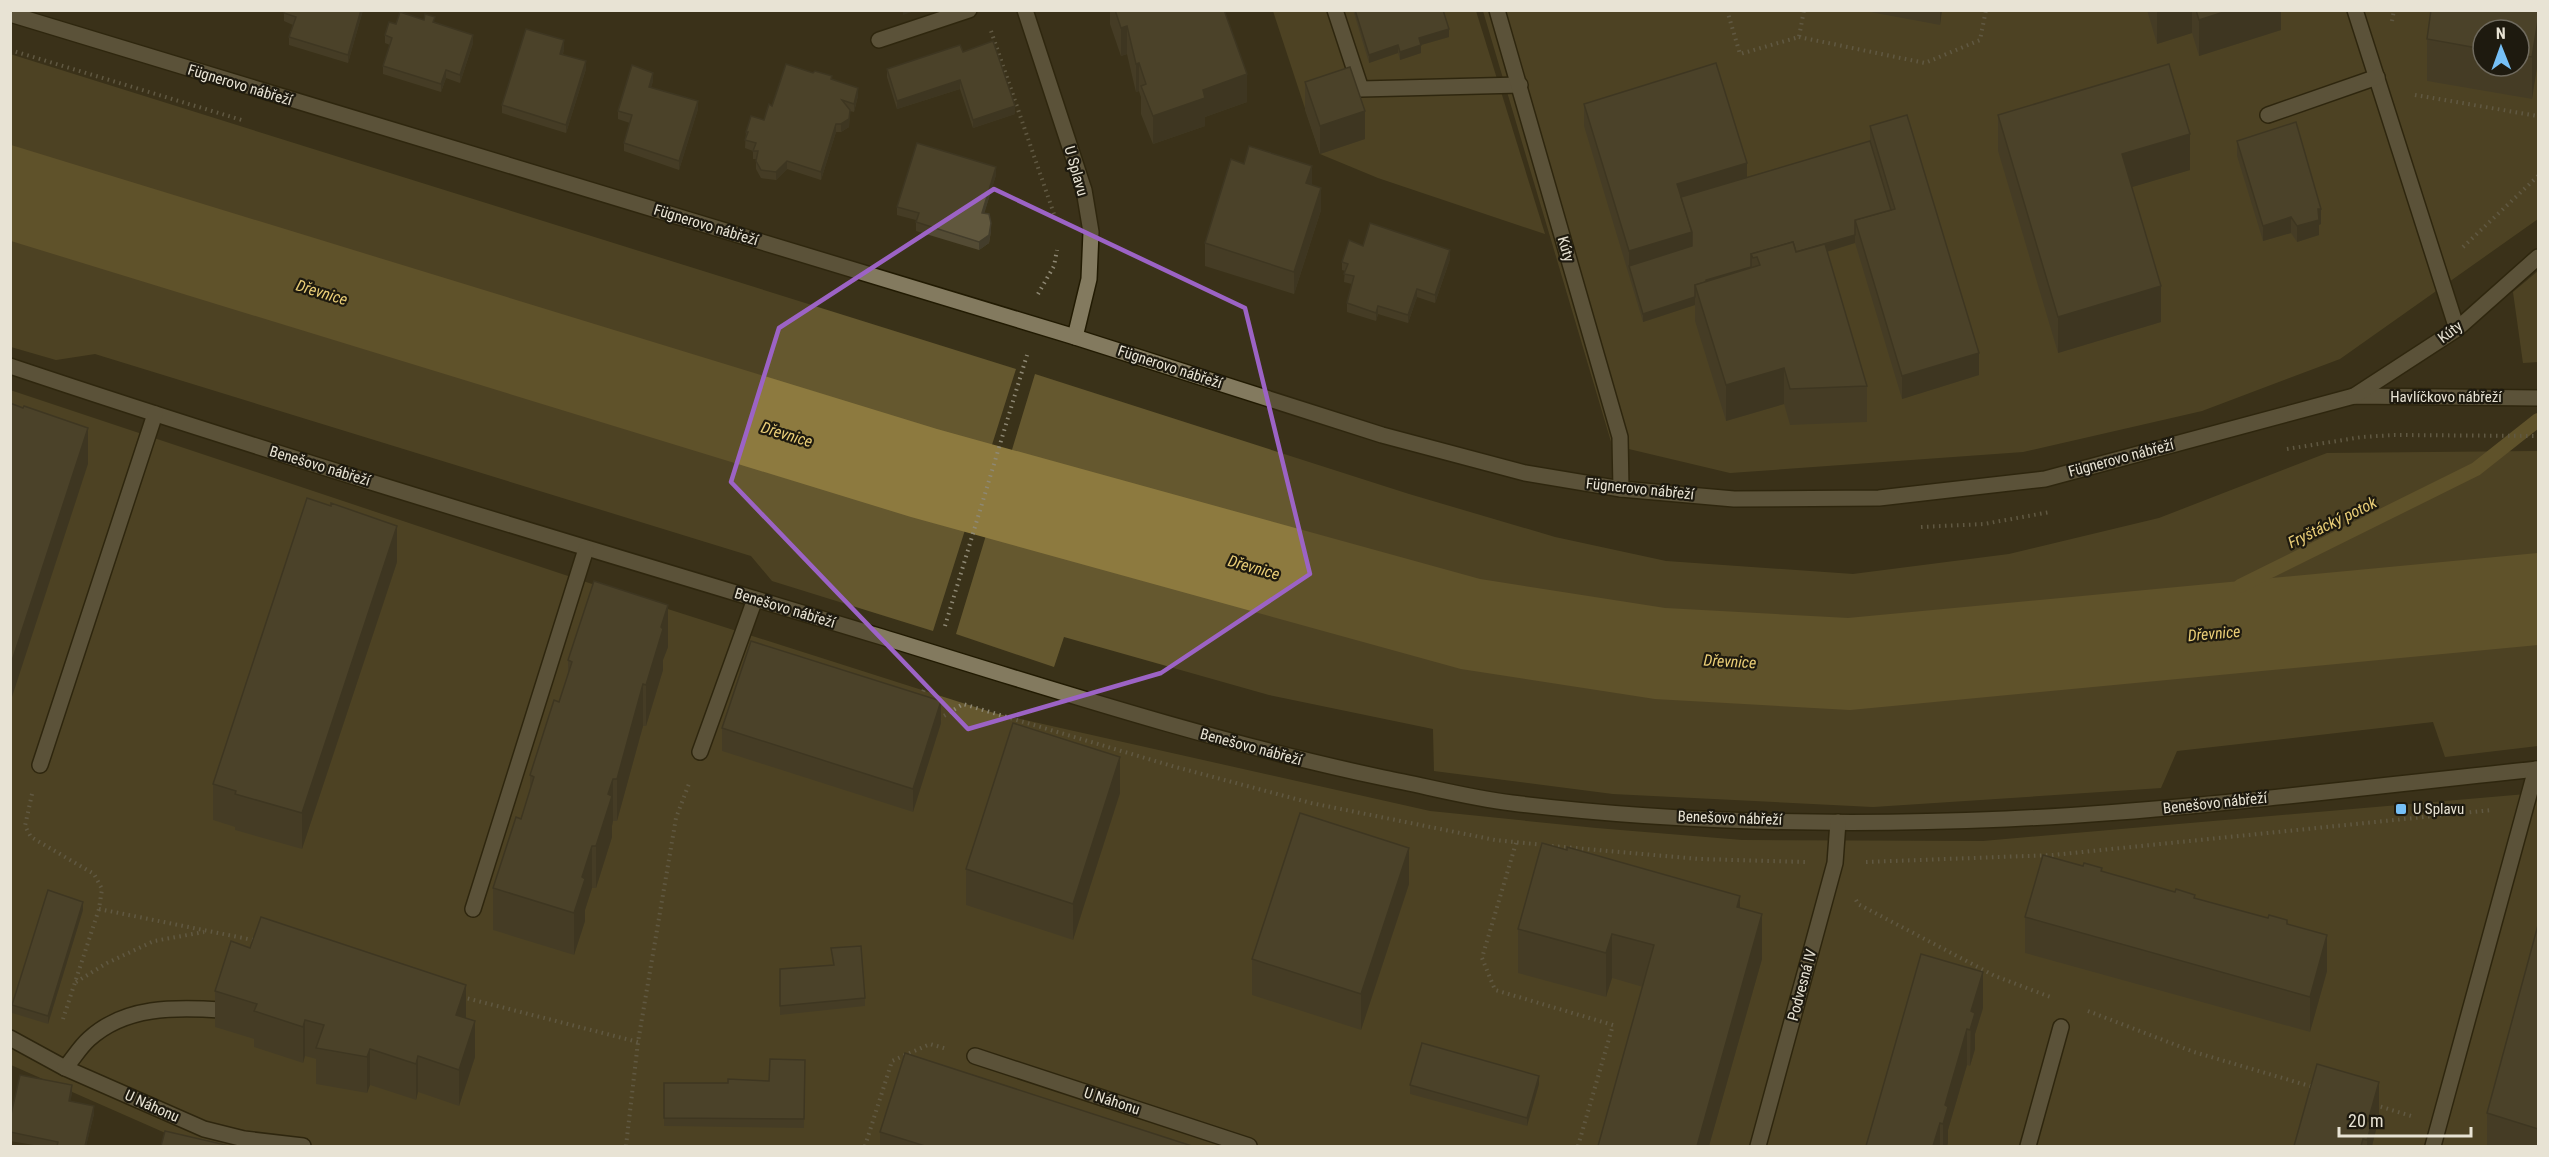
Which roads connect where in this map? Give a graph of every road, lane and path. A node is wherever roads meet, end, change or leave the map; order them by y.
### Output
1 (969, 10) edge
2 (1024, 10) edge
3 (1335, 10) edge
4 (1497, 10) edge
5 (1727, 10) edge
6 (1804, 10) edge
7 (1986, 10) edge
8 (2355, 10) edge
9 (2394, 10) edge
10 (10, 14) edge
11 (988, 21) dead end
12 (2392, 22) dead end
13 (1799, 37) junction
14 (879, 40) dead end
15 (2378, 83) junction
16 (1520, 85) junction
17 (2268, 115) dead end
18 (2538, 116) edge
19 (2538, 176) edge
20 (1056, 219) dead end
21 (1057, 248) dead end
22 (2538, 257) edge
23 (2439, 271) junction
24 (1011, 317) junction
25 (2457, 329) junction
26 (1075, 337) junction
27 (1027, 355) dead end
28 (10, 366) edge
29 (2354, 396) junction
30 (2538, 398) edge
31 (155, 414) junction
32 (2489, 436) dead end
33 (2538, 436) edge
34 (1621, 489) junction
35 (586, 549) junction
36 (755, 598) junction
37 (952, 602) dead end
38 (700, 752) joint
39 (40, 765) joint
40 (2537, 769) edge
41 (1838, 822) junction
42 (1516, 843) dead end
43 (1835, 863) junction
44 (99, 909) junction
45 (472, 909) dead end
46 (208, 931) junction
47 (262, 942) edge
48 (75, 982) junction
49 (453, 994) edge
50 (2062, 1001) dead end
51 (221, 1010) edge
52 (2084, 1010) dead end
53 (2061, 1027) dead end
54 (10, 1038) edge
55 (638, 1042) junction
56 (975, 1056) joint
57 (50, 1059) junction
58 (65, 1068) junction
59 (2316, 1088) edge
60 (2372, 1104) edge
61 (2439, 1124) junction
62 (303, 1146) edge
63 (626, 1146) edge
64 (865, 1146) edge
65 (1248, 1146) edge
66 (1578, 1146) edge
67 (1758, 1146) edge
68 (2028, 1146) edge
69 (2433, 1146) edge

1 - 14 street
2 - 26 street, U Splavu
3 - 16 street
4 - 16 street, Kúty
5 - 13 path
6 - 13 path
7 - 13 path
8 - 15 street
9 - 12 path
10 - 24 street, Fügnerovo nábřeží
11 - 20 path
15 - 17 street
15 - 18 path
15 - 23 street
16 - 34 street, Kúty
19 - 23 path
21 - 24 path
22 - 25 street, Kúty
23 - 25 street
24 - 26 street, Fügnerovo nábřeží
25 - 29 street, Kúty
26 - 34 street, Fügnerovo nábřeží
27 - 37 path
28 - 31 street, Benešovo nábřeží
29 - 30 street, Havlíčkovo nábřeží
29 - 34 street, Fügnerovo nábřeží
31 - 35 street, Benešovo nábřeží
31 - 39 street
32 - 33 path
35 - 36 street, Benešovo nábřeží
35 - 45 street
36 - 38 street
36 - 41 street, Benešovo nábřeží
38 - 55 path
39 - 44 path
40 - 41 street, Benešovo nábřeží
40 - 61 street
41 - 43 street, Podvesná IV
42 - 66 path
43 - 50 path
43 - 67 street, Podvesná IV
44 - 46 path
44 - 48 path
46 - 47 path
46 - 48 path
48 - 57 path
49 - 55 path
51 - 58 street
52 - 59 path
53 - 68 street
54 - 57 street, U Náhonu
55 - 63 path
56 - 64 path
56 - 65 street, U Náhonu
57 - 58 street, U Náhonu
58 - 62 street, U Náhonu
60 - 61 path
61 - 69 street

